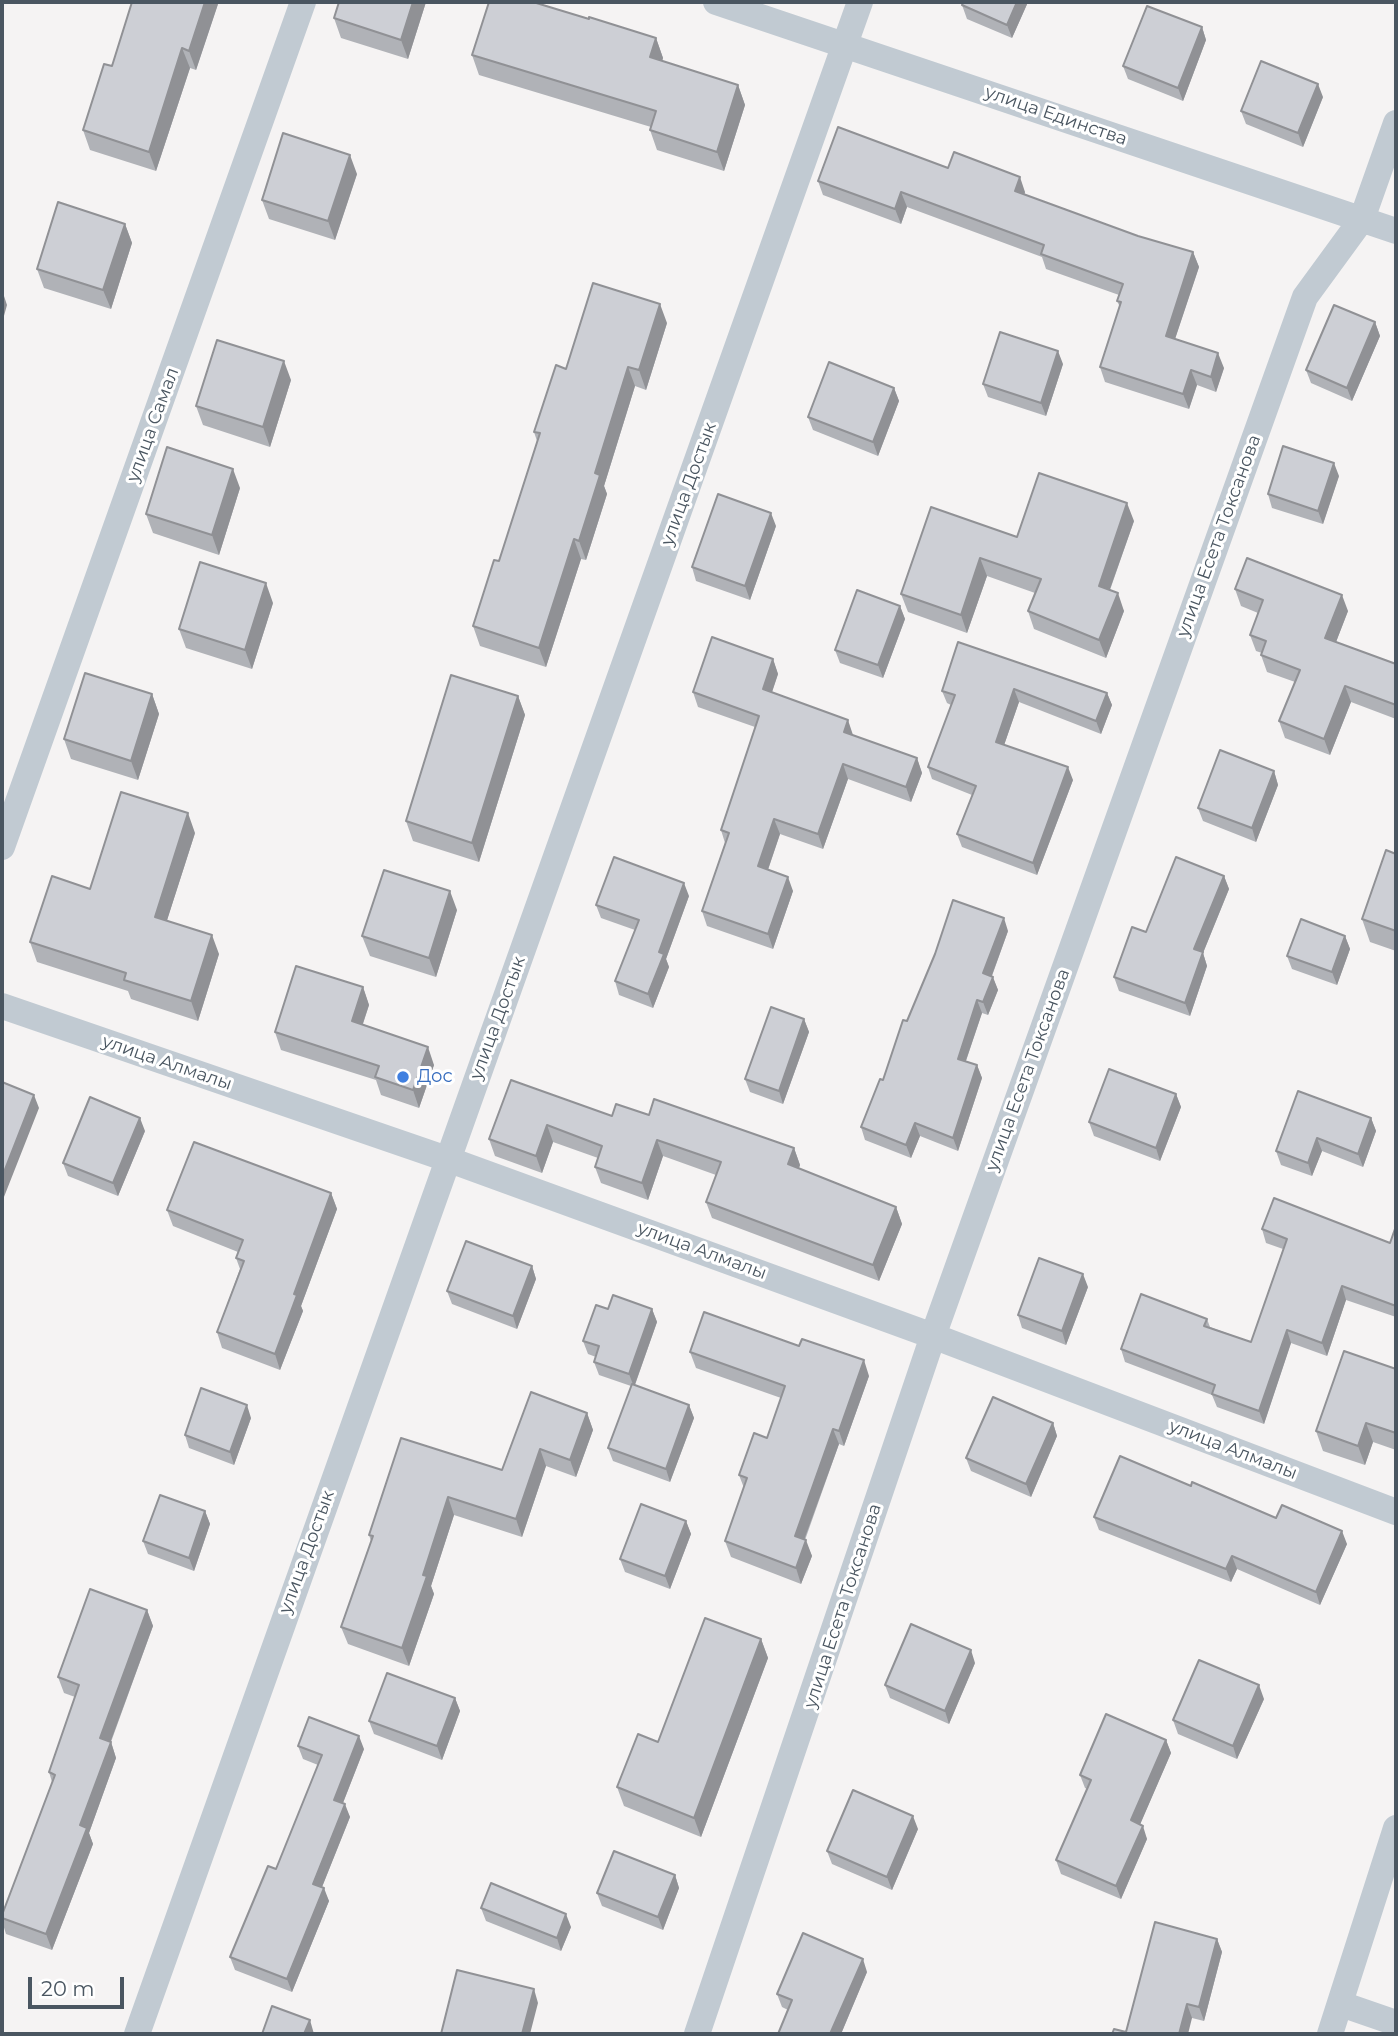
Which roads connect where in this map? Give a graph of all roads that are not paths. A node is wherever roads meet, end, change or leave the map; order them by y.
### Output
1 (303, 2) edge
2 (716, 2) edge
3 (860, 2) edge
4 (845, 46) junction
5 (1396, 123) edge
6 (1362, 219) junction
7 (1396, 231) edge
8 (2, 847) edge
9 (2, 1006) edge
10 (447, 1159) junction
11 (933, 1336) junction
12 (1396, 1512) edge
13 (1396, 1828) edge
14 (1341, 2004) junction
15 (1396, 2023) edge
16 (137, 2034) edge
17 (697, 2034) edge
18 (1330, 2034) edge

1 - 8 street, улица Самал
2 - 4 street, улица Единства
3 - 4 street, улица Достык
4 - 6 street, улица Единства
4 - 10 street, улица Достык
5 - 6 street, улица Есета Токсанова
6 - 7 street, улица Единства
6 - 11 street, улица Есета Токсанова
9 - 10 street, улица Алмалы
10 - 11 street, улица Алмалы
10 - 16 street, улица Достык
11 - 12 street, улица Алмалы
11 - 17 street, улица Есета Токсанова
13 - 14 street
14 - 15 street
14 - 18 street

